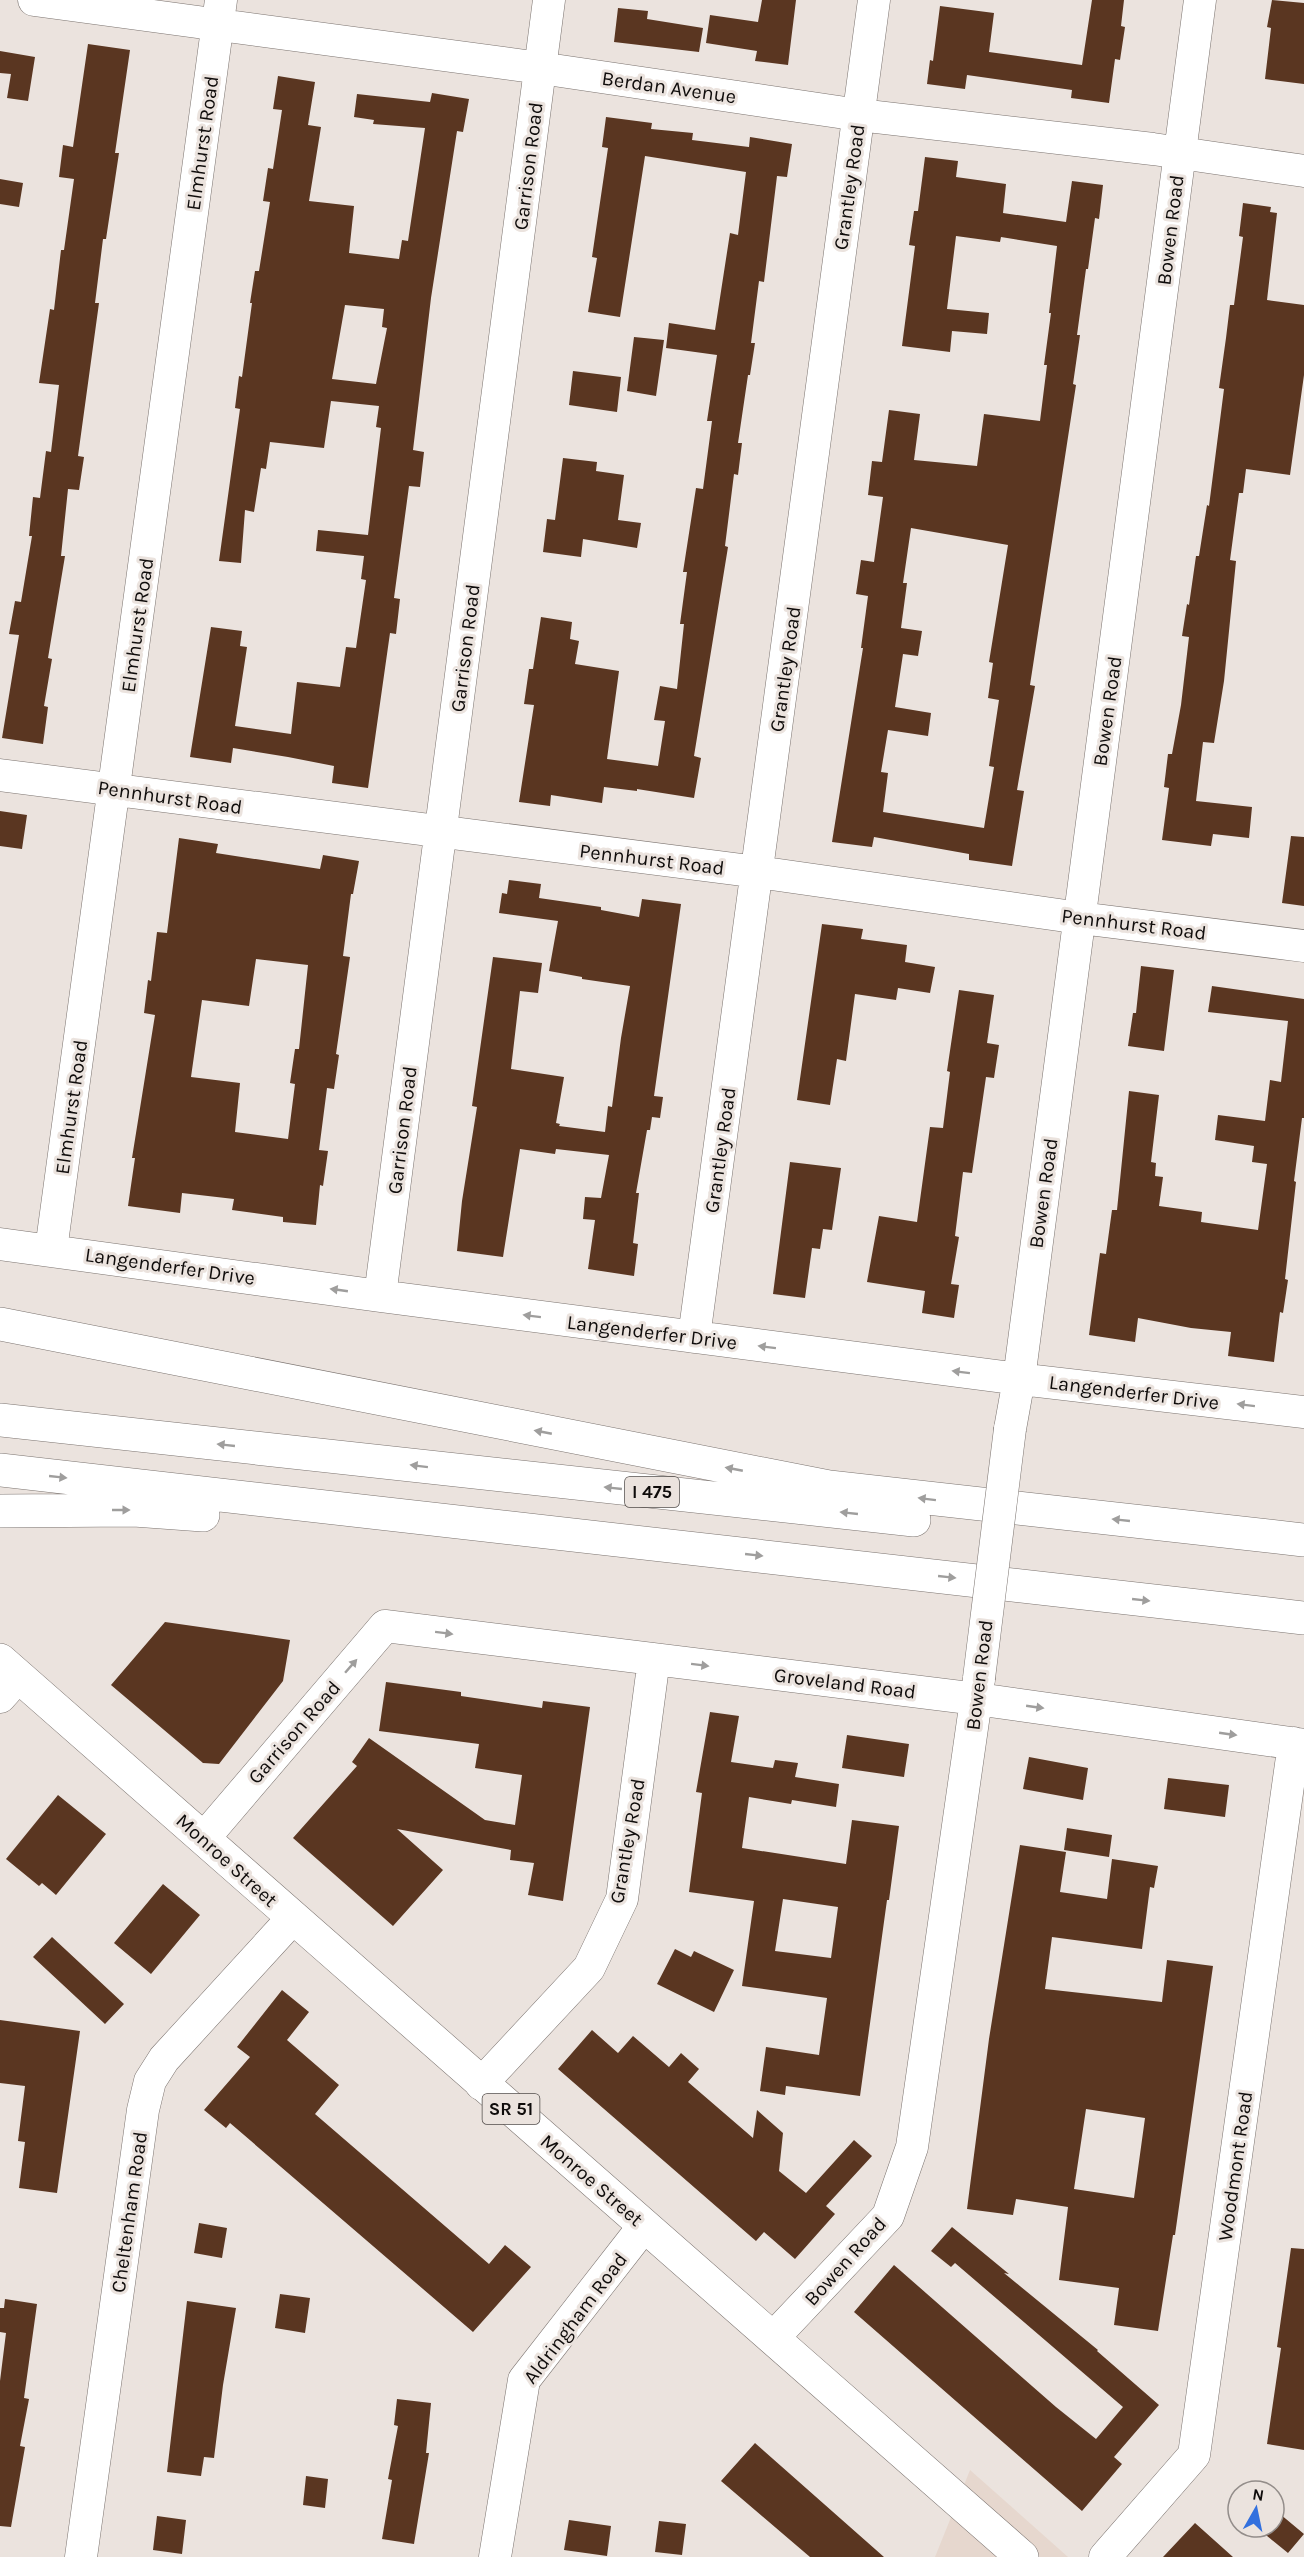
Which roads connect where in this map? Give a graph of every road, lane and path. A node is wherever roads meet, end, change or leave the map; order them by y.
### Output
1 (34, 0) edge
2 (549, 0) edge
3 (874, 0) edge
4 (1200, 0) edge
5 (219, 13) edge
6 (540, 68) junction
7 (859, 115) junction
8 (1180, 153) junction
9 (1304, 171) edge
10 (0, 775) edge
11 (114, 790) junction
12 (440, 833) junction
13 (758, 872) junction
14 (1080, 918) junction
15 (1304, 946) edge
16 (0, 1244) edge
17 (51, 1250) junction
18 (380, 1296) junction
19 (0, 1324) edge
20 (694, 1337) junction
21 (1019, 1379) junction
22 (1304, 1412) edge
23 (0, 1420) edge
24 (0, 1470) edge
25 (0, 1511) edge
26 (1304, 1540) edge
27 (695, 1549) junction
28 (1304, 1559) edge
29 (1304, 1618) edge
30 (386, 1626) joint
31 (654, 1659) junction
32 (6, 1678) edge
33 (978, 1689) junction
34 (1299, 1744) edge
35 (204, 1838) junction
36 (292, 1919) junction
37 (482, 2084) junction
38 (644, 2226) junction
39 (773, 2338) junction
40 (81, 2557) edge
41 (495, 2557) edge
42 (1022, 2557) edge
43 (1106, 2557) edge

1 - 5 street, Berdan Avenue
2 - 6 street, Garrison Road
3 - 7 street, Grantley Road
4 - 8 street, Bowen Road
5 - 6 street, Berdan Avenue
5 - 11 street, Elmhurst Road
6 - 7 street, Berdan Avenue
6 - 12 street, Garrison Road
7 - 8 street, Berdan Avenue
7 - 13 street, Grantley Road
8 - 9 street, Berdan Avenue
8 - 14 street, Bowen Road
10 - 11 street, Pennhurst Road
11 - 12 street, Pennhurst Road
11 - 17 street, Elmhurst Road
12 - 13 street, Pennhurst Road
12 - 18 street, Garrison Road
13 - 14 street, Pennhurst Road
13 - 20 street, Grantley Road
14 - 15 street, Pennhurst Road
14 - 21 street, Bowen Road
16 - 17 street, Langenderfer Drive
18 -> 17 street, Langenderfer Drive
20 -> 18 street, Langenderfer Drive
26 -> 19 main road
21 -> 20 street, Langenderfer Drive
22 -> 21 street, Langenderfer Drive
21 - 33 street, Bowen Road, bridge
28 -> 23 main road, I 475
24 -> 27 main road
25 -> 27 main road
27 -> 29 main road
30 -> 31 street, Groveland Road
35 -> 30 street, Garrison Road
31 -> 33 street, Groveland Road
31 - 37 street, Grantley Road
32 - 35 main road, Monroe Street / SR 51
33 -> 34 street, Groveland Road
33 - 39 street, Bowen Road
34 - 43 street, Woodmont Road
35 - 36 main road, Monroe Street / SR 51
36 - 37 main road, Monroe Street / SR 51
36 - 40 street, Cheltenham Road
37 - 38 main road, Monroe Street / SR 51
38 - 39 main road, Monroe Street / SR 51
38 - 41 street, Aldringham Road
39 - 42 main road, Monroe Street / SR 51

